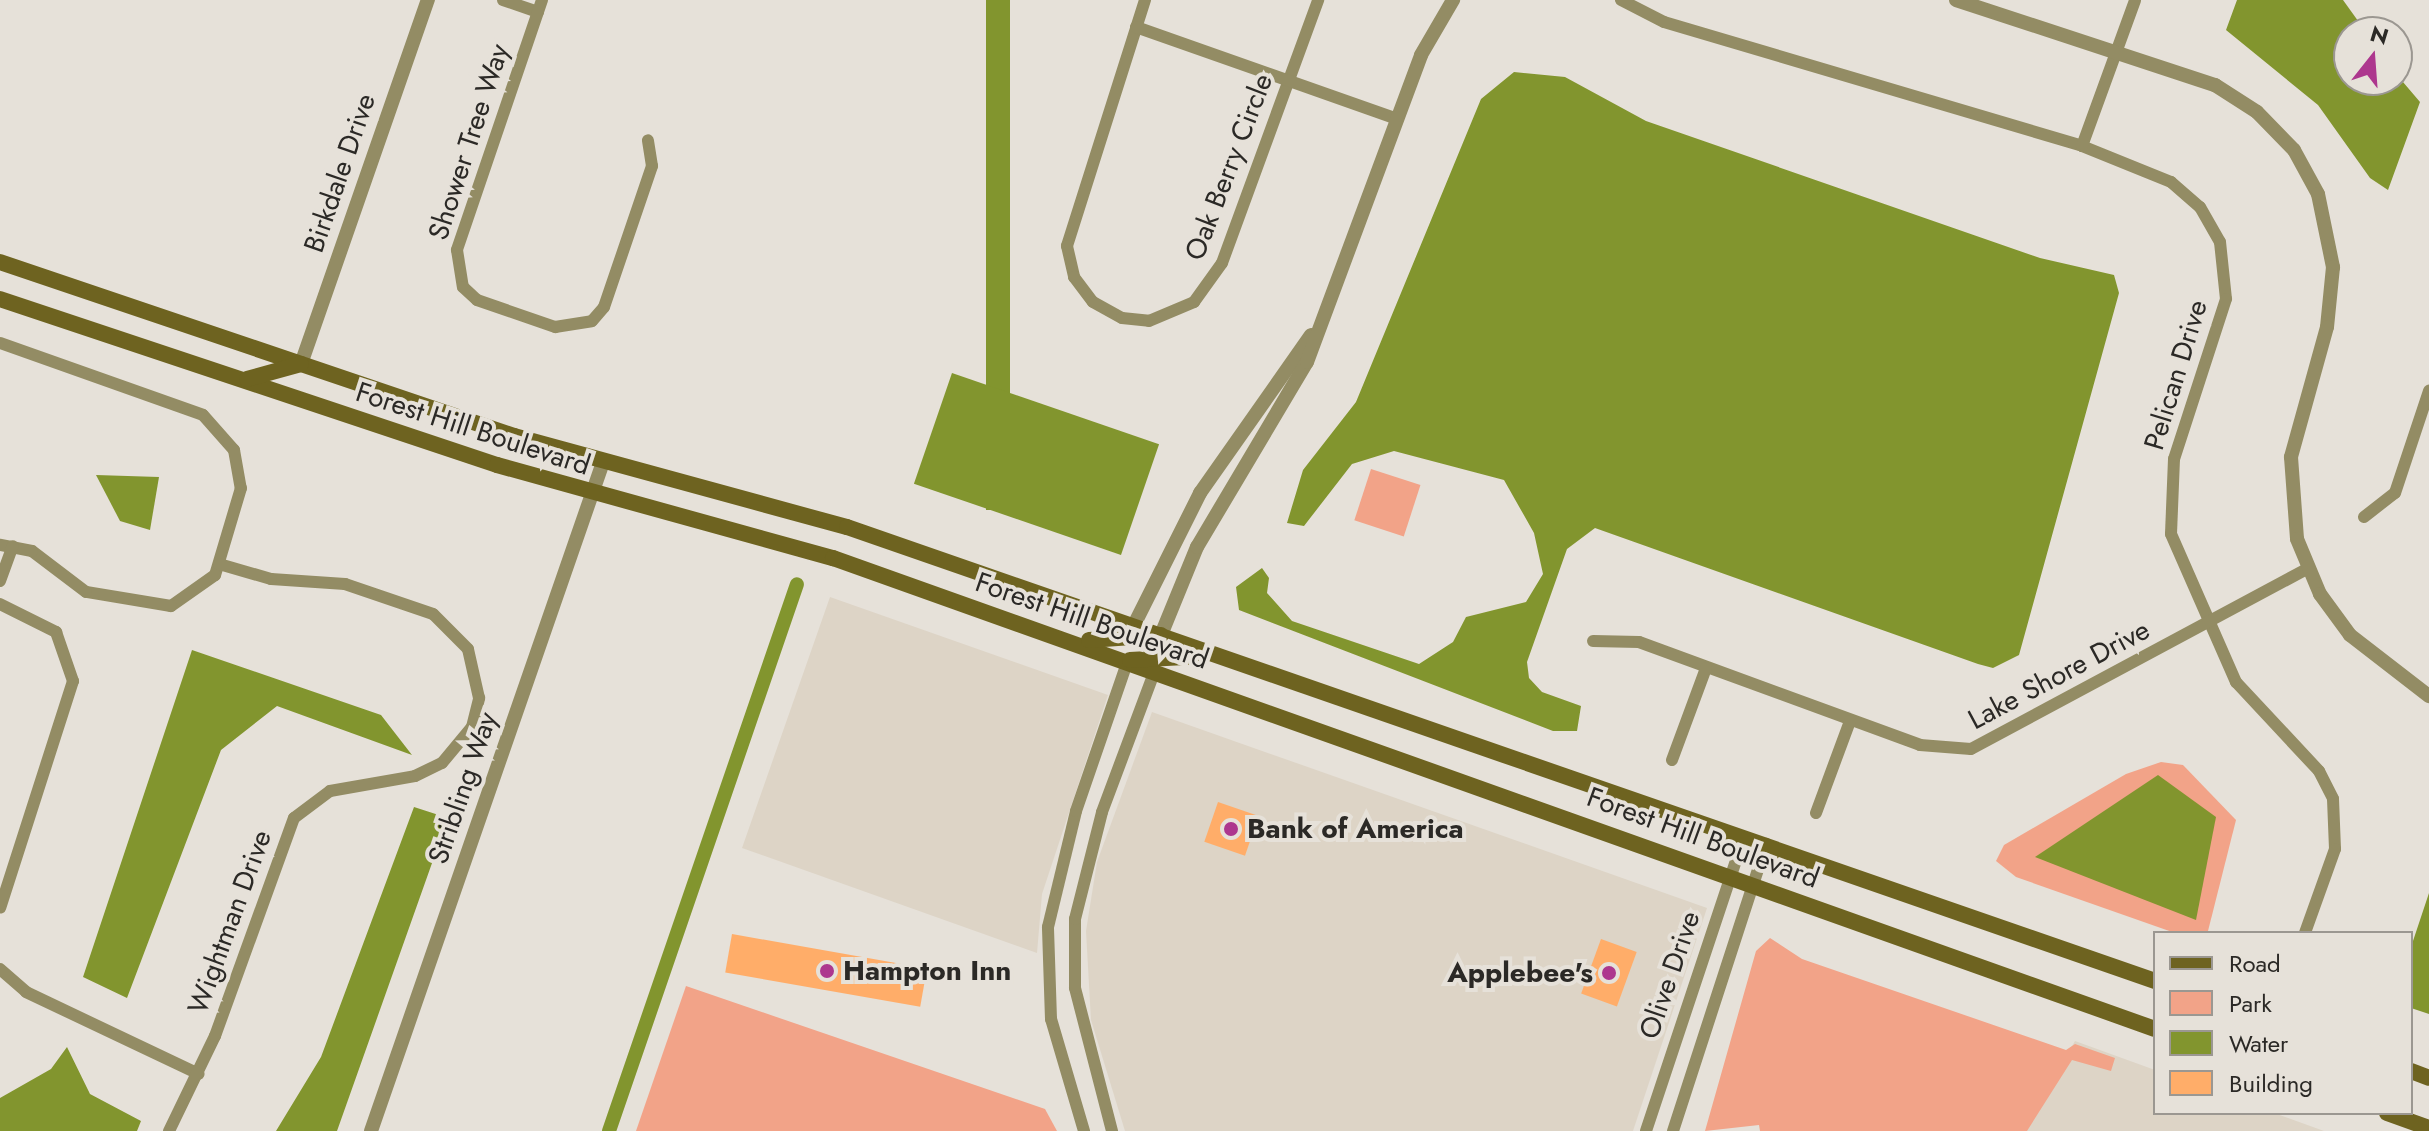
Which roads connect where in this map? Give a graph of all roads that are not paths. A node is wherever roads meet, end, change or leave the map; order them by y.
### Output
1 (428, 0) edge
2 (503, 0) edge
3 (1145, 0) edge
4 (1318, 0) edge
5 (1453, 0) edge
6 (1621, 0) edge
7 (1956, 0) edge
8 (2135, 0) edge
9 (540, 6) edge
10 (1136, 27) junction
11 (2117, 50) junction
12 (1288, 82) junction
13 (1397, 119) junction
14 (648, 140) dead end
15 (2082, 146) junction
16 (0, 262) edge
17 (0, 299) edge
18 (1320, 321) junction
19 (0, 343) edge
20 (301, 364) junction
21 (241, 380) junction
22 (2429, 391) edge
23 (603, 462) junction
24 (593, 495) junction
25 (2364, 517) dead end
26 (6, 546) edge
27 (219, 564) junction
28 (2307, 569) junction
29 (0, 581) edge
30 (0, 604) edge
31 (2208, 623) junction
32 (1134, 625) junction
33 (1056, 635) junction
34 (1161, 635) junction
35 (1593, 641) dead end
36 (1220, 656) junction
37 (1128, 660) junction
38 (1706, 668) junction
39 (1155, 670) junction
40 (2429, 696) edge
41 (1850, 721) junction
42 (1672, 760) dead end
43 (1816, 813) dead end
44 (1744, 837) junction
45 (1766, 844) junction
46 (1731, 875) junction
47 (1753, 883) junction
48 (0, 908) edge
49 (2306, 931) edge
50 (2, 975) edge
51 (2153, 980) edge
52 (2153, 1028) edge
53 (1086, 1043) junction
54 (1060, 1049) junction
55 (199, 1074) junction
56 (2393, 1115) edge
57 (2429, 1128) edge
58 (169, 1131) edge
59 (371, 1131) edge
60 (1084, 1131) edge
61 (1112, 1131) edge
62 (1646, 1131) edge
63 (1673, 1131) edge

1 - 20 street, Birkdale Drive
2 - 9 street, Shower Tree Way
3 - 10 street, Oak Berry Circle
4 - 12 street, Oak Berry Circle
5 - 13 street
6 - 15 street, Pelican Drive
7 - 11 street
8 - 11 street
9 - 14 street, Shower Tree Way
10 - 12 street
10 - 12 street, Oak Berry Circle
11 - 15 street
11 - 28 street
12 - 13 street
13 - 18 street
15 - 31 street, Pelican Drive
16 - 20 main road, Forest Hill Boulevard
17 - 21 main road, Forest Hill Boulevard
18 - 32 street
18 - 34 street
19 - 27 street
20 - 21 main road
20 - 23 main road, Forest Hill Boulevard
21 - 24 main road, Forest Hill Boulevard
22 - 25 street
23 - 24 street, Stribling Way
23 - 32 main road, Forest Hill Boulevard
24 - 33 main road, Forest Hill Boulevard
24 - 59 street, Stribling Way
26 - 27 street
26 - 29 street
27 - 55 street, Wightman Drive
28 - 31 street, Lake Shore Drive
28 - 40 street
30 - 48 street
31 - 41 street, Lake Shore Drive
31 - 49 street, Pelican Drive
32 - 34 main road, Forest Hill Boulevard
33 - 34 main road
33 - 37 main road, Forest Hill Boulevard
34 - 36 main road, Forest Hill Boulevard
35 - 38 street, Lake Shore Drive
36 - 37 main road
36 - 44 main road, Forest Hill Boulevard
37 - 39 main road, Forest Hill Boulevard
37 - 54 street
38 - 41 street, Lake Shore Drive
38 - 42 street
39 - 46 main road, Forest Hill Boulevard
39 - 53 street
41 - 43 street
44 - 45 main road, Forest Hill Boulevard
44 - 46 street, Olive Drive
45 - 47 street, Olive Drive
45 - 51 main road, Forest Hill Boulevard
46 - 47 main road, Forest Hill Boulevard
46 - 62 street, Olive Drive
47 - 52 main road, Forest Hill Boulevard
47 - 63 street, Olive Drive
50 - 55 street
53 - 54 street
53 - 61 street
54 - 60 street
55 - 58 street, Wightman Drive
56 - 57 main road

